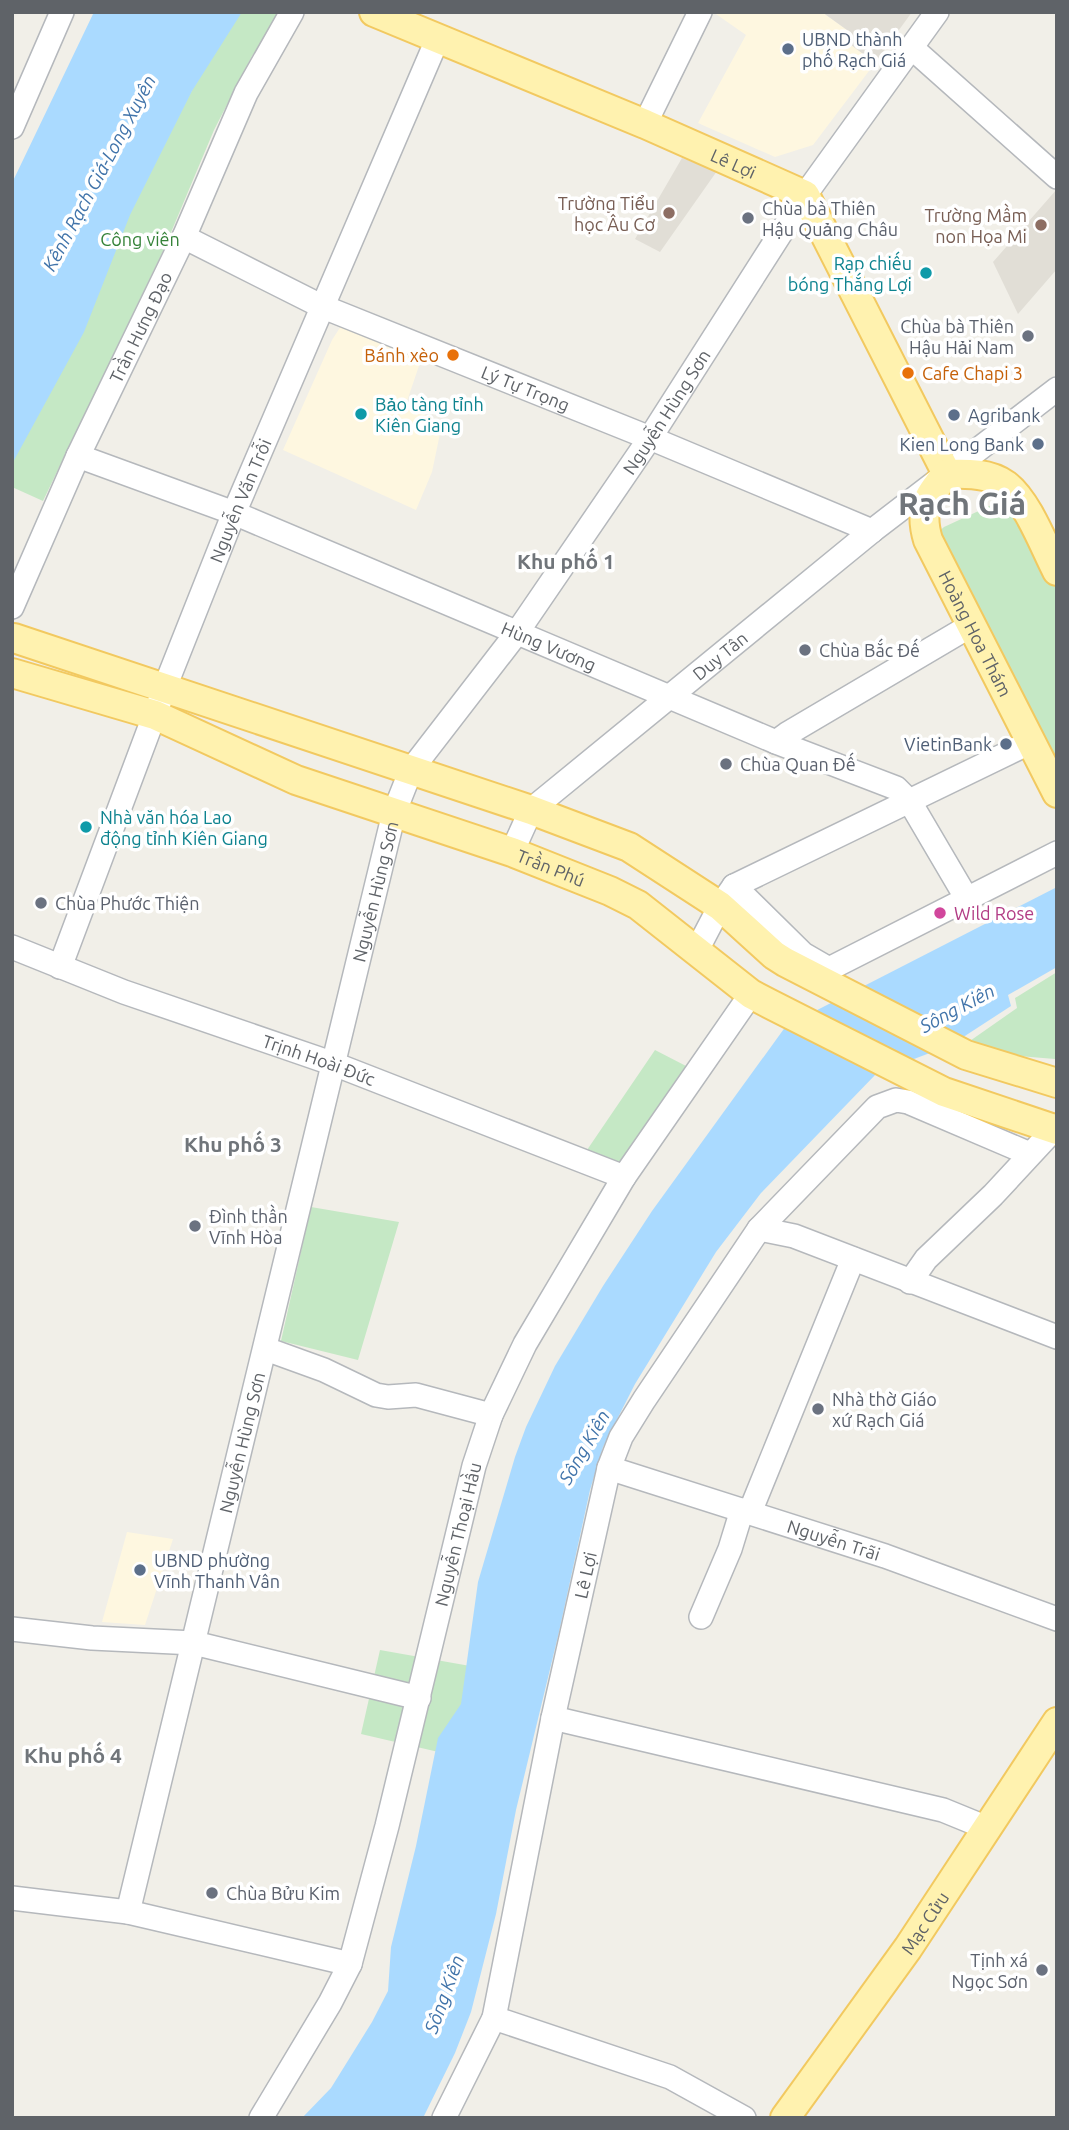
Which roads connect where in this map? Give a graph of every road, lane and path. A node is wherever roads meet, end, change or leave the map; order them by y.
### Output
1 (62, 12) edge
2 (292, 12) edge
3 (374, 12) edge
4 (700, 12) edge
5 (937, 12) edge
6 (437, 40) junction
7 (912, 48) junction
8 (645, 124) junction
9 (12, 127) edge
10 (1057, 177) edge
11 (805, 195) junction
12 (184, 237) junction
13 (321, 306) junction
14 (1057, 389) edge
15 (650, 438) junction
16 (78, 456) junction
17 (947, 474) junction
18 (234, 513) junction
19 (872, 531) junction
20 (1057, 571) edge
21 (12, 607) edge
22 (970, 626) junction
23 (516, 634) junction
24 (13, 645) edge
25 (12, 673) edge
26 (165, 687) junction
27 (669, 695) junction
28 (155, 715) junction
29 (776, 742) junction
30 (1029, 743) junction
31 (411, 770) junction
32 (1057, 793) edge
33 (910, 802) junction
34 (531, 810) junction
35 (394, 813) junction
36 (512, 852) junction
37 (1057, 853) edge
38 (727, 896) junction
39 (967, 899) junction
40 (12, 947) edge
41 (697, 950) junction
42 (61, 967) junction
43 (761, 999) junction
44 (334, 1064) junction
45 (1056, 1080) edge
46 (1056, 1129) edge
47 (1030, 1154) junction
48 (624, 1177) junction
49 (759, 1229) junction
50 (853, 1259) junction
51 (910, 1282) junction
52 (1057, 1337) edge
53 (266, 1349) junction
54 (491, 1415) junction
55 (609, 1468) junction
56 (746, 1511) junction
57 (701, 1617) dead end
58 (1057, 1619) edge
59 (12, 1629) edge
60 (194, 1643) junction
61 (419, 1698) junction
62 (553, 1718) junction
63 (1057, 1722) edge
64 (987, 1828) junction
65 (12, 1898) edge
66 (128, 1912) junction
67 (350, 1964) junction
68 (494, 2018) junction
69 (261, 2118) edge
70 (444, 2118) edge
71 (744, 2118) edge
72 (785, 2118) edge

1 - 9 street
2 - 12 street, Trần Hưng Đạo
3 - 6 main road, Lê Lợi
4 - 8 street
5 - 7 street, Nguyễn Hùng Sơn
6 - 8 main road, Lê Lợi
6 - 13 street, Nguyễn Văn Trỗi
7 - 10 street
7 - 11 street, Nguyễn Hùng Sơn
8 - 11 main road, Lê Lợi
11 - 15 street, Nguyễn Hùng Sơn
11 - 17 main road
12 - 13 street, Lý Tự Trọng
12 - 16 street, Trần Hưng Đạo
13 - 15 street, Lý Tự Trọng
13 - 18 street, Nguyễn Văn Trỗi
14 - 17 street, Duy Tân
15 - 19 street, Lý Tự Trọng
15 - 23 street, Nguyễn Hùng Sơn
16 - 18 street, Hùng Vương
16 - 21 street, Trần Hưng Đạo
17 - 19 street, Duy Tân
17 - 20 main road
17 - 22 main road, Hoàng Hoa Thám
18 - 23 street, Hùng Vương
18 - 26 street, Nguyễn Văn Trỗi
19 - 27 street, Duy Tân
22 - 29 street
22 - 30 main road, Hoàng Hoa Thám
23 - 27 street, Hùng Vương
23 - 31 street, Nguyễn Hùng Sơn
24 - 26 main road
25 - 28 main road, Trần Phú
26 - 28 street, Nguyễn Văn Trỗi
26 - 31 main road
27 - 29 street, Hùng Vương
27 - 34 street, Duy Tân
28 - 35 main road, Trần Phú
28 - 42 street, Nguyễn Văn Trỗi
29 - 33 street, Hùng Vương
30 - 32 main road, Hoàng Hoa Thám
30 - 33 street
31 - 34 main road
31 - 35 street, Nguyễn Hùng Sơn
33 - 38 street
33 - 39 street, Hùng Vương
34 - 36 street, Duy Tân
34 - 38 main road
35 - 36 main road, Trần Phú
35 - 44 street, Nguyễn Hùng Sơn
36 - 41 main road, Trần Phú
37 - 39 street
38 - 39 street
38 - 41 street
38 - 45 main road
40 - 42 street, Trịnh Hoài Đức
41 - 43 main road, Trần Phú
42 - 44 street, Trịnh Hoài Đức
43 - 46 main road, Trần Phú
43 - 48 street, Nguyễn Thoại Hầu
44 - 48 street, Trịnh Hoài Đức
44 - 53 street, Nguyễn Hùng Sơn
46 - 47 street
47 - 49 street, Lê Lợi
47 - 51 street
48 - 54 street, Nguyễn Thoại Hầu
49 - 50 street
49 - 55 street, Lê Lợi
50 - 51 street
50 - 56 street
51 - 52 street
53 - 54 street
53 - 60 street, Nguyễn Hùng Sơn
54 - 61 street, Nguyễn Thoại Hầu
55 - 56 street, Nguyễn Trãi
55 - 62 street, Lê Lợi
56 - 57 street
56 - 58 street, Nguyễn Trãi
59 - 60 street
60 - 61 street
60 - 66 street, Nguyễn Hùng Sơn
61 - 67 street, Nguyễn Thoại Hầu
62 - 64 street
62 - 68 street, Lê Lợi
63 - 64 main road, Mạc Cửu
64 - 72 main road, Mạc Cửu
65 - 66 street
66 - 67 street
67 - 69 street, Nguyễn Thoại Hầu
68 - 70 street, Lê Lợi
68 - 71 street

